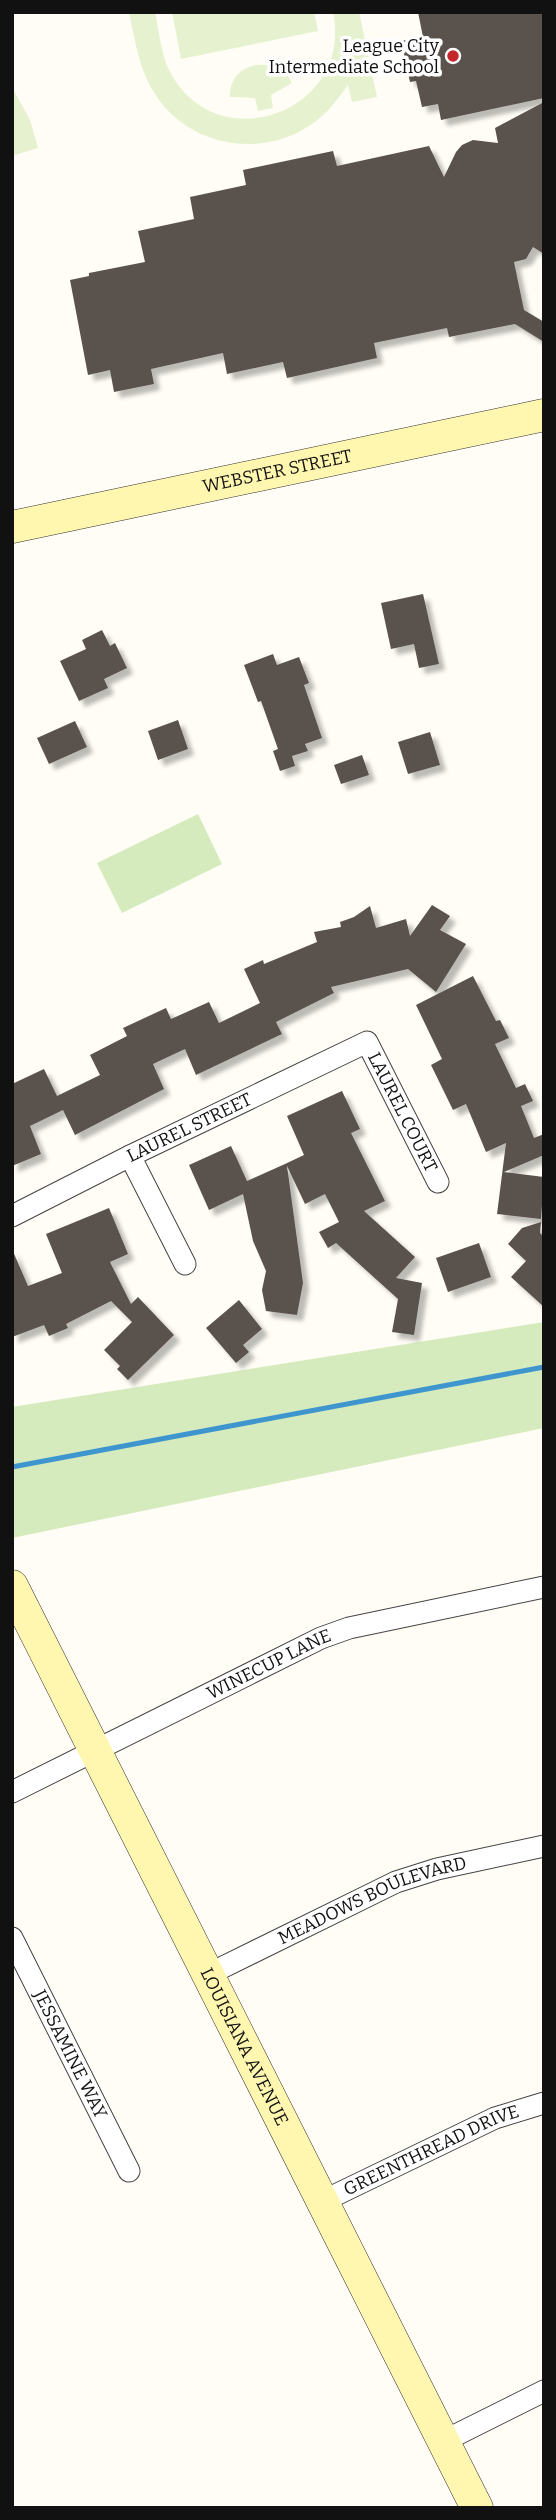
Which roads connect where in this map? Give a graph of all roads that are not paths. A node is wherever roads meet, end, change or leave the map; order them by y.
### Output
1 (544, 415) edge
2 (12, 527) edge
3 (368, 1042) joint
4 (130, 1156) junction
5 (438, 1182) dead end
6 (12, 1216) edge
7 (185, 1264) dead end
8 (12, 1586) edge
9 (544, 1587) edge
10 (97, 1751) junction
11 (12, 1792) edge
12 (544, 1846) edge
13 (12, 1938) edge
14 (207, 1975) junction
15 (544, 2103) edge
16 (129, 2171) dead end
17 (321, 2202) junction
18 (544, 2391) edge
19 (444, 2441) junction
20 (477, 2508) edge

1 - 2 street, WEBSTER STREET
3 - 4 street, LAUREL STREET
3 - 5 street, LAUREL COURT
4 - 6 street, LAUREL STREET
4 - 7 street
8 - 10 street, LOUISIANA AVENUE
9 - 10 street, WINECUP LANE
10 - 11 street, WINECUP LANE
10 - 14 street, LOUISIANA AVENUE
12 - 14 street, MEADOWS BOULEVARD
13 - 16 street, JESSAMINE WAY
14 - 17 street, LOUISIANA AVENUE
15 - 17 street, GREENTHREAD DRIVE
17 - 19 street, LOUISIANA AVENUE
18 - 19 street
19 - 20 street, LOUISIANA AVENUE

